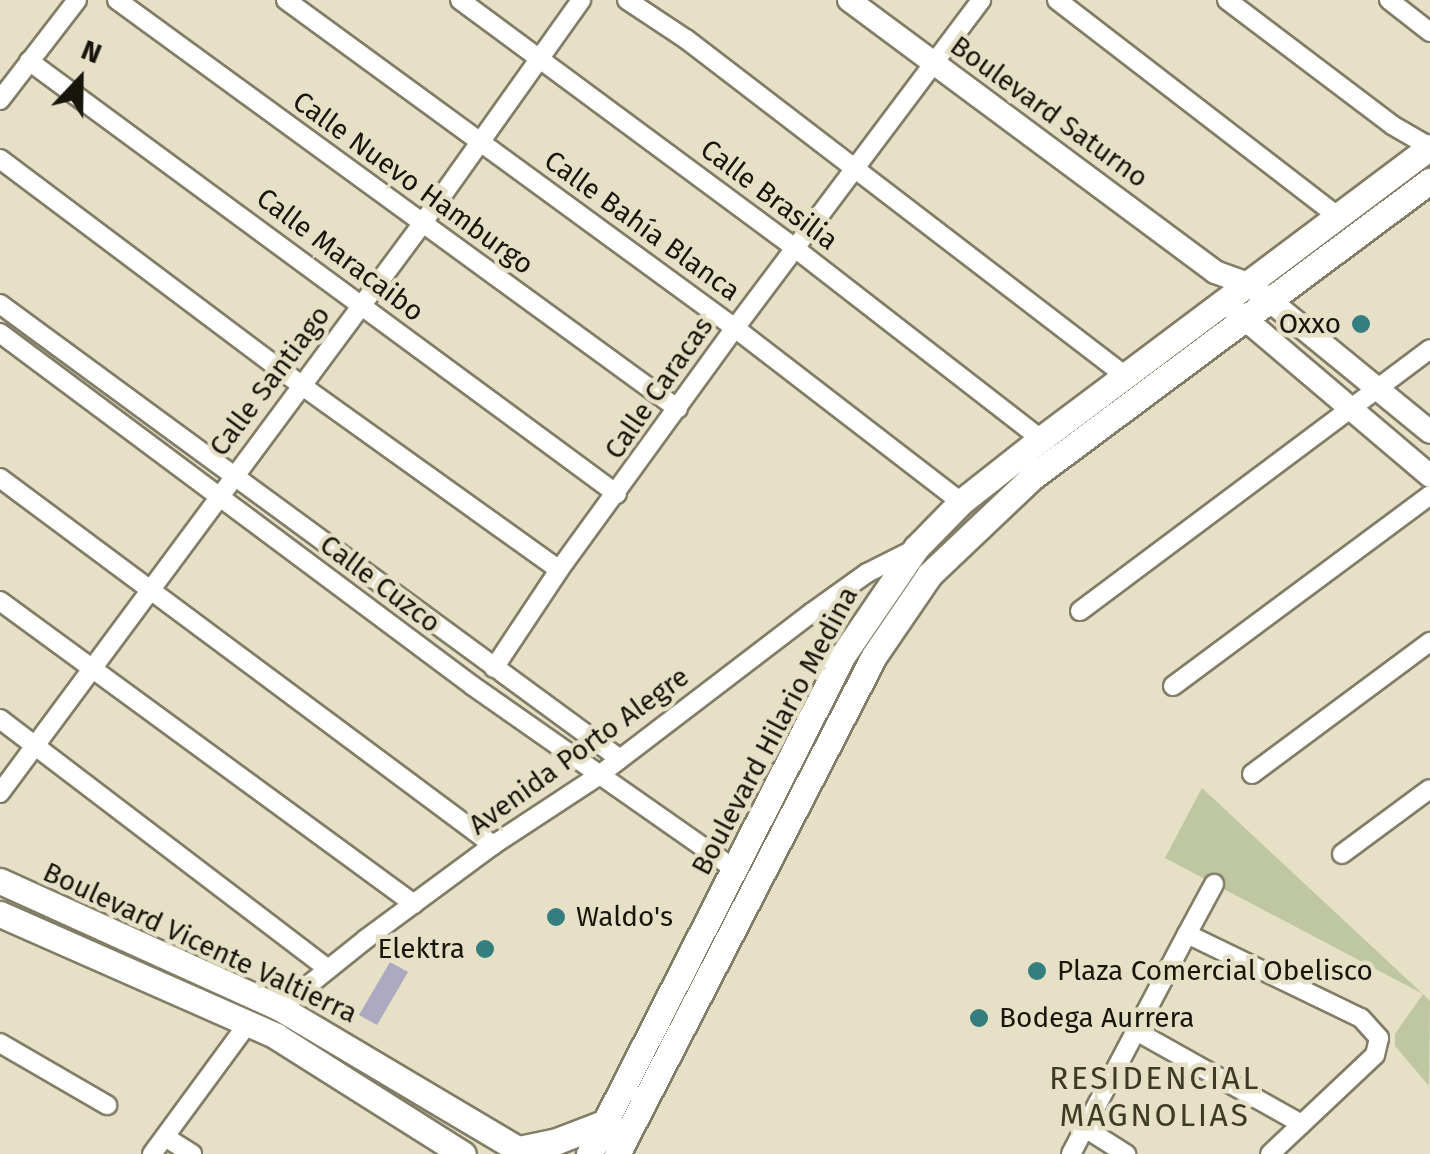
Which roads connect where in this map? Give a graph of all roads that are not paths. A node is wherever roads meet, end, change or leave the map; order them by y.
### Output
1 (77, 0) edge
2 (117, 0) edge
3 (286, 0) edge
4 (460, 0) edge
5 (582, 0) edge
6 (626, 0) edge
7 (849, 0) edge
8 (982, 0) edge
9 (1057, 0) edge
10 (1227, 0) edge
11 (1389, 0) edge
12 (1430, 32) edge
13 (540, 57) junction
14 (29, 61) junction
15 (934, 64) junction
16 (0, 100) edge
17 (479, 141) junction
18 (1430, 147) edge
19 (0, 158) edge
20 (855, 168) junction
21 (1430, 182) edge
22 (1336, 215) junction
23 (422, 224) junction
24 (796, 249) junction
25 (1215, 272) junction
26 (1246, 283) junction
27 (1269, 300) junction
28 (0, 304) edge
29 (361, 305) junction
30 (1234, 310) junction
31 (735, 328) junction
32 (0, 333) edge
33 (1430, 349) edge
34 (1124, 374) junction
35 (301, 385) junction
36 (1378, 388) junction
37 (1350, 407) junction
38 (678, 410) junction
39 (1430, 432) edge
40 (1041, 438) junction
41 (1430, 476) edge
42 (232, 477) junction
43 (0, 478) edge
44 (617, 494) junction
45 (1430, 495) edge
46 (218, 498) junction
47 (961, 502) junction
48 (916, 548) junction
49 (559, 570) junction
50 (151, 587) junction
51 (0, 600) edge
52 (1080, 611) dead end
53 (1430, 642) edge
54 (93, 667) junction
55 (494, 668) junction
56 (1173, 686) dead end
57 (0, 719) edge
58 (35, 744) junction
59 (620, 759) junction
60 (1252, 774) dead end
61 (598, 776) junction
62 (1430, 789) edge
63 (0, 793) edge
64 (493, 845) junction
65 (1342, 854) dead end
66 (734, 869) junction
67 (0, 881) edge
68 (1214, 884) dead end
69 (414, 904) junction
70 (0, 914) edge
71 (1188, 934) junction
72 (327, 968) junction
73 (280, 1008) junction
74 (249, 1022) junction
75 (1136, 1031) junction
76 (0, 1043) edge
77 (107, 1105) dead end
78 (606, 1122) junction
79 (1302, 1124) junction
80 (1085, 1128) junction
81 (165, 1138) junction
82 (522, 1152) edge
83 (620, 1152) edge
84 (152, 1154) edge
85 (192, 1154) edge
86 (463, 1154) edge
87 (589, 1154) edge
88 (1071, 1154) edge
89 (1126, 1154) edge
90 (1270, 1154) edge

1 - 14 street
2 - 23 street, Calle Nuevo Hamburgo
3 - 17 street, Calle Bahía Blanca
4 - 13 street, Calle Brasilia
5 - 13 street, Calle Santiago
6 - 20 street
7 - 15 street, Boulevard Saturno
8 - 15 street, Calle Caracas
9 - 22 street
10 - 18 street
11 - 12 street
13 - 17 street, Calle Santiago
13 - 24 street, Calle Brasilia
14 - 16 street
14 - 29 street, Calle Maracaibo
15 - 20 street, Calle Caracas
15 - 25 street, Boulevard Saturno
17 - 23 street, Calle Santiago
17 - 31 street, Calle Bahía Blanca
18 - 22 main road, Boulevard Hilario Medina
19 - 35 street
20 - 24 street, Calle Caracas
20 - 34 street
21 - 27 main road, Boulevard Hilario Medina
22 - 26 main road, Boulevard Hilario Medina
23 - 29 street, Calle Santiago
23 - 38 street, Calle Nuevo Hamburgo
24 - 31 street, Calle Caracas
24 - 40 street, Calle Brasilia
25 - 26 street, Boulevard Saturno
25 - 30 street
26 - 27 street, Boulevard Saturno
26 - 30 main road, Boulevard Hilario Medina
27 - 30 main road, Boulevard Hilario Medina
27 - 36 street, Boulevard Saturno
28 - 42 street, Calle Cuzco
29 - 35 street, Calle Santiago
29 - 44 street, Calle Maracaibo
30 - 34 main road, Boulevard Hilario Medina
30 - 37 street
30 - 83 main road, Boulevard Hilario Medina
31 - 38 street, Calle Caracas
31 - 47 street, Calle Bahía Blanca
32 - 46 street, Calle Cuzco
33 - 36 street
34 - 40 main road, Boulevard Hilario Medina
35 - 42 street, Calle Santiago
35 - 49 street
36 - 37 street
36 - 39 street, Boulevard Saturno
37 - 41 street
37 - 52 street
38 - 44 street, Calle Caracas
40 - 47 main road, Boulevard Hilario Medina
42 - 46 street, Calle Santiago
42 - 55 street, Calle Cuzco
43 - 50 street
44 - 49 street, Calle Caracas
45 - 56 street
46 - 50 street, Calle Santiago
46 - 61 street, Calle Cuzco
47 - 48 main road, Boulevard Hilario Medina
48 - 59 street, Avenida Porto Alegre
48 - 66 main road, Boulevard Hilario Medina
49 - 55 street, Calle Caracas
50 - 54 street, Calle Santiago
50 - 64 street
51 - 54 street
53 - 60 street
54 - 58 street, Calle Santiago
54 - 69 street
55 - 59 street, Calle Cuzco
57 - 58 street
58 - 63 street, Calle Santiago
58 - 72 street
59 - 61 street, Avenida Porto Alegre
61 - 64 street, Avenida Porto Alegre
61 - 66 street, Calle Cuzco
62 - 65 street
64 - 69 street, Avenida Porto Alegre
66 - 78 main road, Boulevard Hilario Medina
67 - 73 main road, Boulevard Vicente Valtierra
68 - 71 street
69 - 72 street, Avenida Porto Alegre
70 - 74 main road, Boulevard Vicente Valtierra
71 - 75 street
71 - 79 street
72 - 73 street, Avenida Porto Alegre
73 - 82 main road, Boulevard Vicente Valtierra
74 - 81 street
74 - 86 main road, Boulevard Vicente Valtierra
75 - 79 street
75 - 80 street
76 - 77 street
78 - 82 main road
78 - 87 main road, Boulevard Hilario Medina
79 - 90 street
80 - 88 street
80 - 89 street
81 - 84 street
81 - 85 street

